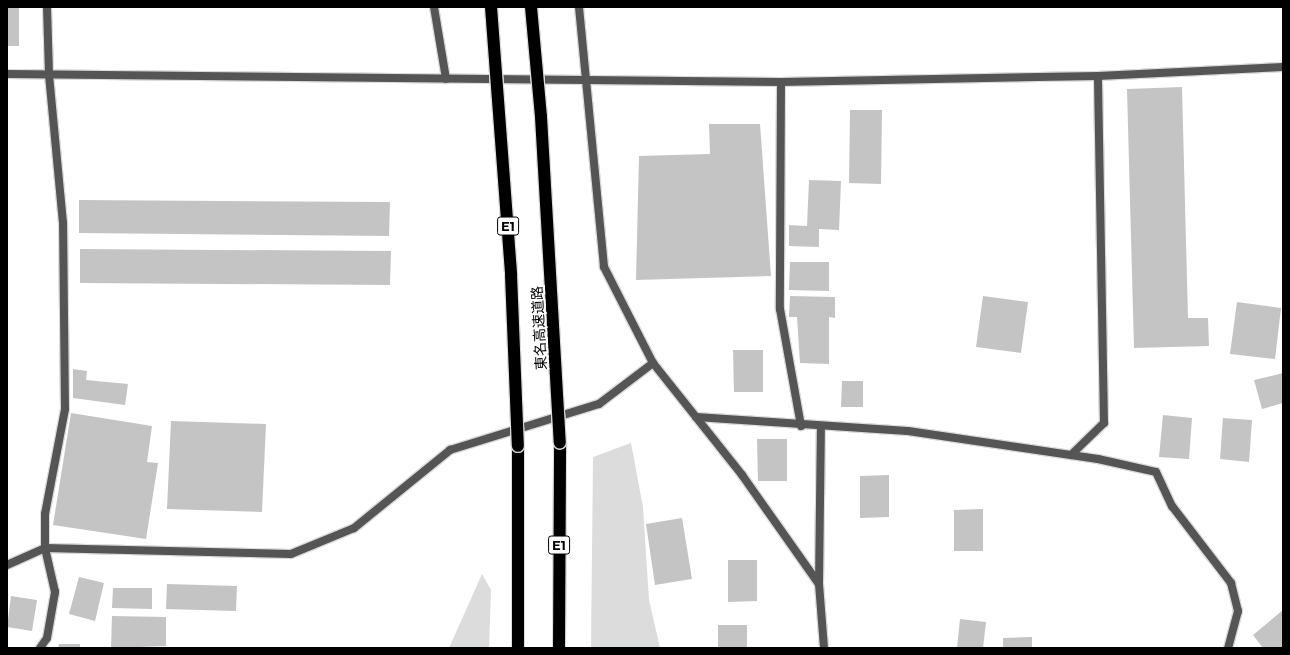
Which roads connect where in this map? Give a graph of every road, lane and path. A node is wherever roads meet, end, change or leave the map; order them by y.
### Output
1 (47, 7) edge
2 (434, 7) edge
3 (491, 7) edge
4 (530, 7) edge
5 (579, 7) edge
6 (1283, 67) edge
7 (7, 74) edge
8 (49, 74) junction
9 (1098, 76) junction
10 (446, 79) junction
11 (586, 82) junction
12 (781, 82) junction
13 (653, 364) junction
14 (696, 417) junction
15 (801, 426) junction
16 (821, 427) junction
17 (1071, 455) junction
18 (45, 548) junction
19 (7, 565) edge
20 (819, 584) junction
21 (40, 648) edge
22 (518, 648) edge
23 (558, 648) edge
24 (824, 648) edge
25 (1228, 648) edge

1 - 8 street
2 - 10 street
3 - 22 highway, 東名高速道路 / E1, bridge
4 - 23 highway, 東名高速道路 / E1, bridge
5 - 11 street
6 - 9 street
7 - 8 street
8 - 10 street
8 - 18 street
9 - 12 street
9 - 17 street
10 - 11 street
11 - 12 street
11 - 13 street
12 - 15 street
13 - 14 street
13 - 18 street
14 - 15 street
14 - 20 street
15 - 16 street
16 - 17 street
16 - 20 street
17 - 25 street
18 - 19 street
18 - 21 street
20 - 24 street

